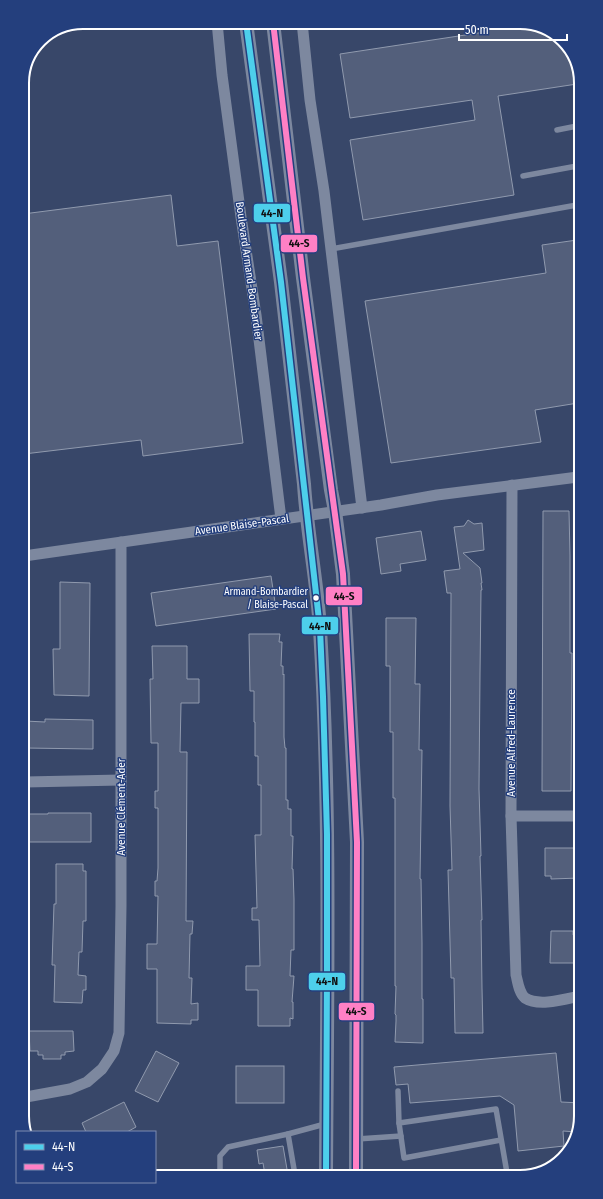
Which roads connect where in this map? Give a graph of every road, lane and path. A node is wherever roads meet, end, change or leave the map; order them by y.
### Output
1 (218, 29) edge
2 (247, 29) edge
3 (274, 29) edge
4 (303, 29) edge
5 (574, 127) edge
6 (557, 130) dead end
7 (574, 167) edge
8 (523, 176) dead end
9 (574, 206) edge
10 (331, 249) junction
11 (574, 477) edge
12 (512, 486) junction
13 (362, 508) junction
14 (335, 511) junction
15 (306, 516) junction
16 (281, 519) junction
17 (121, 542) junction
18 (29, 555) edge
19 (121, 780) junction
20 (29, 782) edge
21 (511, 816) junction
22 (574, 816) edge
23 (574, 997) edge
24 (398, 1091) dead end
25 (29, 1096) edge
26 (399, 1123) junction
27 (326, 1124) junction
28 (288, 1134) junction
29 (401, 1136) junction
30 (356, 1139) junction
31 (501, 1140) junction
32 (220, 1170) edge
33 (294, 1170) edge
34 (326, 1170) edge
35 (356, 1170) edge
36 (506, 1170) edge

1 - 16 street, Boulevard Armand-Bombardier
2 - 15 street
3 - 14 street
4 - 10 street
5 - 6 lane
7 - 8 lane
9 - 10 lane
10 - 13 street
11 - 12 street, Avenue Blaise-Pascal
12 - 13 street, Avenue Blaise-Pascal
12 - 21 street, Avenue Alfred-Laurence
13 - 14 street, Avenue Blaise-Pascal
14 - 15 street, Avenue Blaise-Pascal
14 - 30 street
15 - 16 street, Avenue Blaise-Pascal
15 - 27 street
16 - 17 street, Avenue Blaise-Pascal
17 - 18 street, Avenue Blaise-Pascal
17 - 19 street, Avenue Clément-Ader
19 - 20 street
19 - 25 street, Avenue Clément-Ader
21 - 22 street
21 - 23 street, Avenue Alfred-Laurence
24 - 26 lane
26 - 29 lane
26 - 31 lane
27 - 28 lane
27 - 34 street
28 - 32 lane
28 - 33 lane
29 - 30 lane
29 - 31 lane
30 - 35 street
31 - 36 lane

